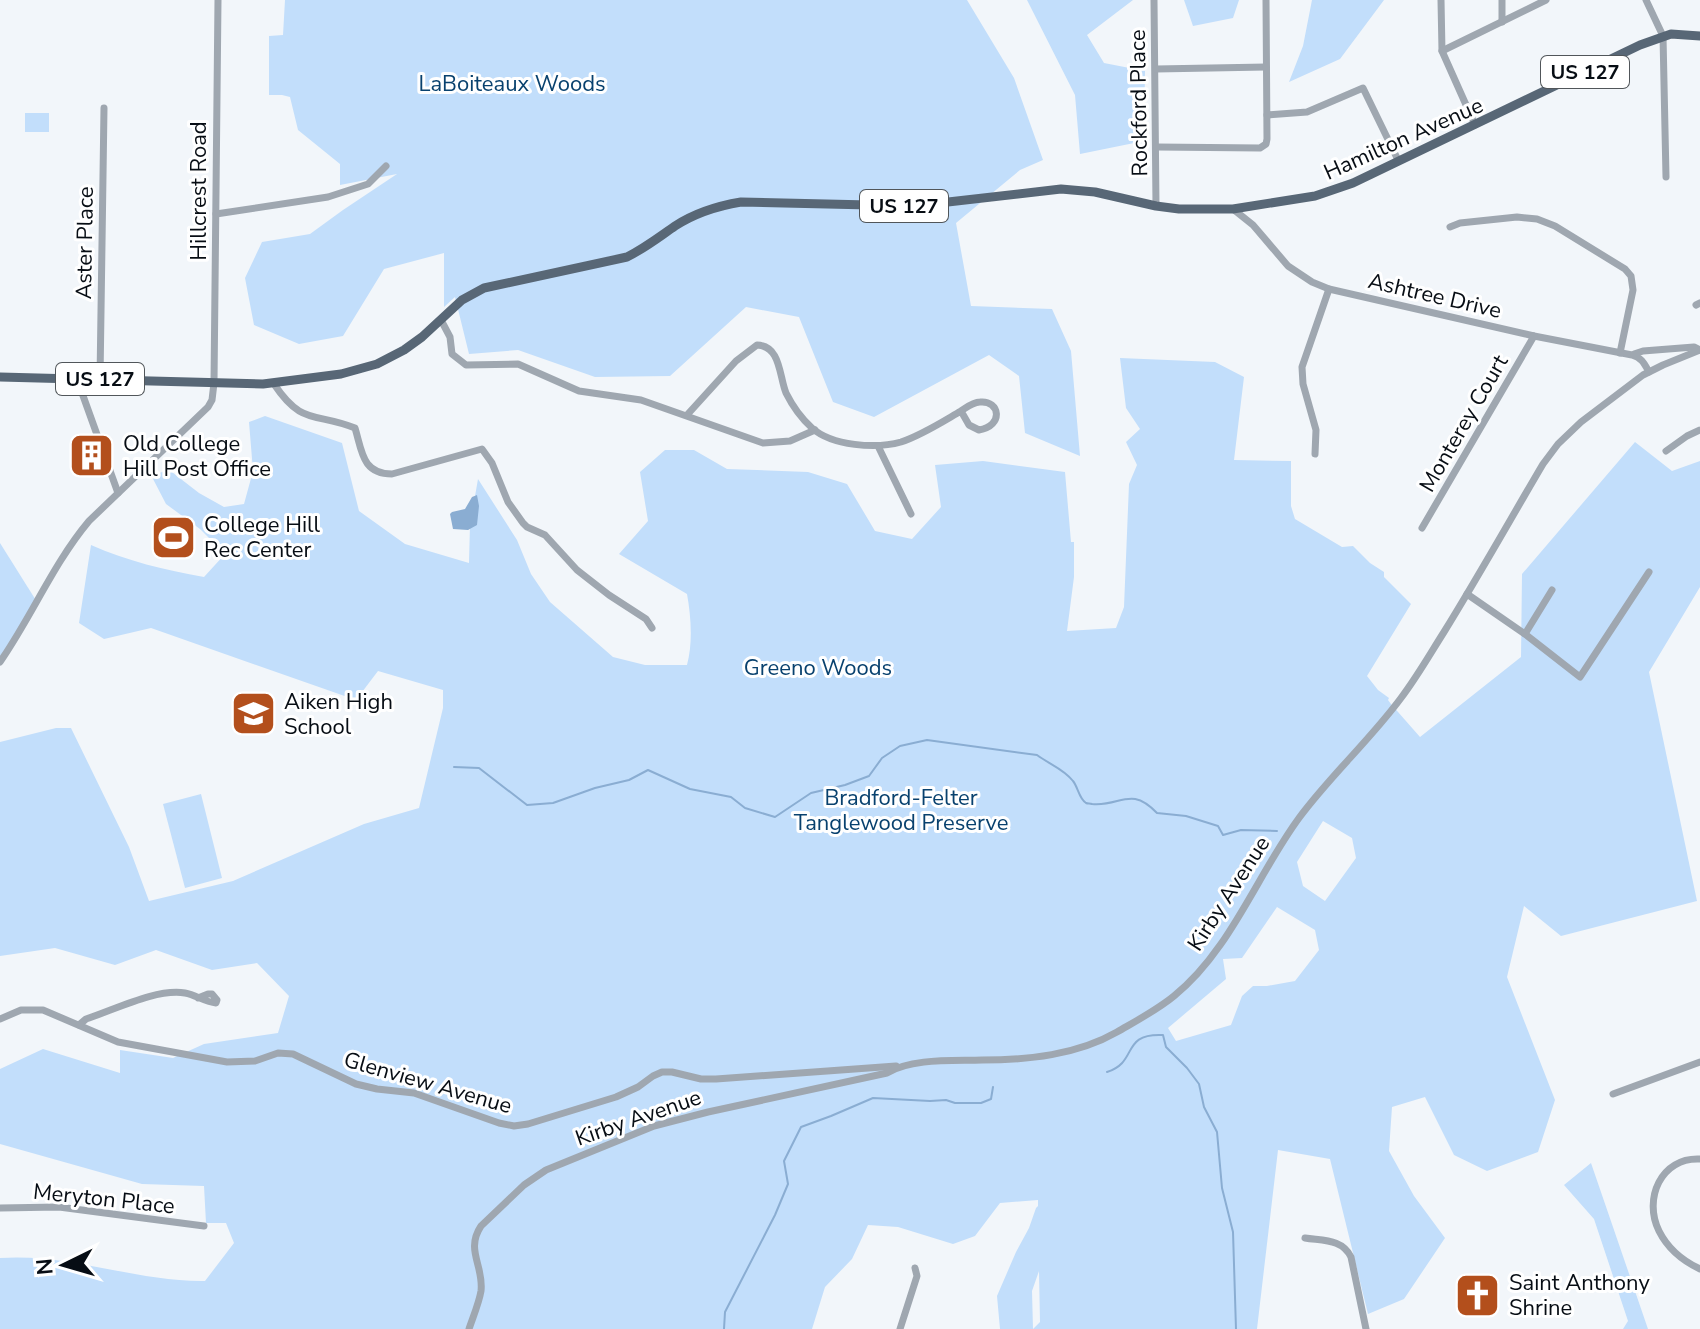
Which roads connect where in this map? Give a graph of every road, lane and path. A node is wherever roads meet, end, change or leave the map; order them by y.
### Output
1 (218, 0) edge
2 (1154, 0) edge
3 (1266, 0) edge
4 (1441, 0) edge
5 (1502, 0) edge
6 (1546, 0) edge
7 (1648, 2) edge
8 (1502, 22) junction
9 (1663, 36) junction
10 (1700, 36) edge
11 (1442, 51) junction
12 (1266, 67) junction
13 (1156, 69) junction
14 (104, 108) dead end
15 (1267, 115) junction
16 (1475, 125) junction
17 (1157, 147) junction
18 (1398, 160) junction
19 (386, 166) dead end
20 (1666, 177) dead end
21 (1156, 206) junction
22 (1254, 206) junction
23 (1233, 209) junction
24 (216, 214) junction
25 (1253, 225) junction
26 (1450, 227) dead end
27 (1329, 289) junction
28 (441, 320) junction
29 (1534, 336) junction
30 (1700, 350) edge
31 (1620, 353) junction
32 (1632, 355) junction
33 (1649, 372) junction
34 (0, 377) edge
35 (77, 379) junction
36 (100, 379) junction
37 (214, 383) junction
38 (274, 384) junction
39 (961, 411) junction
40 (687, 415) junction
41 (815, 430) junction
42 (1700, 430) edge
43 (878, 446) junction
44 (1666, 451) dead end
45 (1315, 454) dead end
46 (118, 493) junction
47 (911, 514) dead end
48 (1422, 528) dead end
49 (1649, 572) dead end
50 (1552, 590) dead end
51 (1467, 594) junction
52 (652, 628) dead end
53 (1525, 634) junction
54 (0, 662) edge
55 (198, 998) dead end
56 (0, 1019) edge
57 (79, 1025) junction
58 (1700, 1062) edge
59 (899, 1066) junction
60 (1613, 1094) dead end
61 (1700, 1159) edge
62 (0, 1208) edge
63 (204, 1226) dead end
64 (1305, 1238) dead end
65 (915, 1268) dead end
66 (1700, 1269) edge
67 (469, 1329) edge
68 (900, 1329) edge
69 (1366, 1329) edge

1 - 24 street, Hillcrest Road
2 - 13 street, Rockford Place
3 - 12 street
4 - 11 street
5 - 8 street
6 - 8 street
7 - 9 street
8 - 11 street
9 - 10 main road, Hamilton Avenue / US 127
9 - 16 main road, Hamilton Avenue / US 127
9 - 20 street
11 - 16 street
12 - 13 street
12 - 15 street
13 - 17 street, Rockford Place
14 - 36 street, Aster Place
15 - 17 street
15 - 18 street
16 - 18 main road, Hamilton Avenue / US 127
17 - 21 street, Rockford Place
18 - 22 main road, Hamilton Avenue / US 127
19 - 24 street
21 - 23 main road, Hamilton Avenue / US 127
21 - 28 main road, Hamilton Avenue / US 127
22 - 23 main road, Hamilton Avenue / US 127
22 - 25 street
23 - 25 street, Ashtree Drive
24 - 37 street, Hillcrest Road
25 - 27 street, Ashtree Drive
26 - 31 street
27 - 29 street, Ashtree Drive
27 - 45 street
28 - 38 main road, Hamilton Avenue / US 127
28 - 40 street
29 - 31 street, Ashtree Drive
29 - 48 street, Monterey Court
30 - 32 street, Ashtree Drive
30 - 33 street, Kirby Avenue
31 - 32 street, Ashtree Drive
32 - 33 street
33 - 51 street, Kirby Avenue
34 - 35 main road, Hamilton Avenue / US 127
35 - 36 main road, Hamilton Avenue / US 127
35 - 46 street
36 - 37 main road, Hamilton Avenue / US 127
37 - 38 main road, Hamilton Avenue / US 127
37 - 46 street
38 - 52 street
39 - 39 street
39 - 43 street
40 - 41 street
40 - 41 street
41 - 43 street
42 - 44 street
43 - 47 street
46 - 54 street
49 - 53 street
50 - 53 street
51 - 53 street
51 - 59 street, Kirby Avenue
55 - 57 street
56 - 57 street, Glenview Avenue
57 - 59 street, Glenview Avenue
58 - 60 street
59 - 67 street, Kirby Avenue
61 - 66 street
62 - 63 street, Meryton Place
64 - 69 street
65 - 68 street

